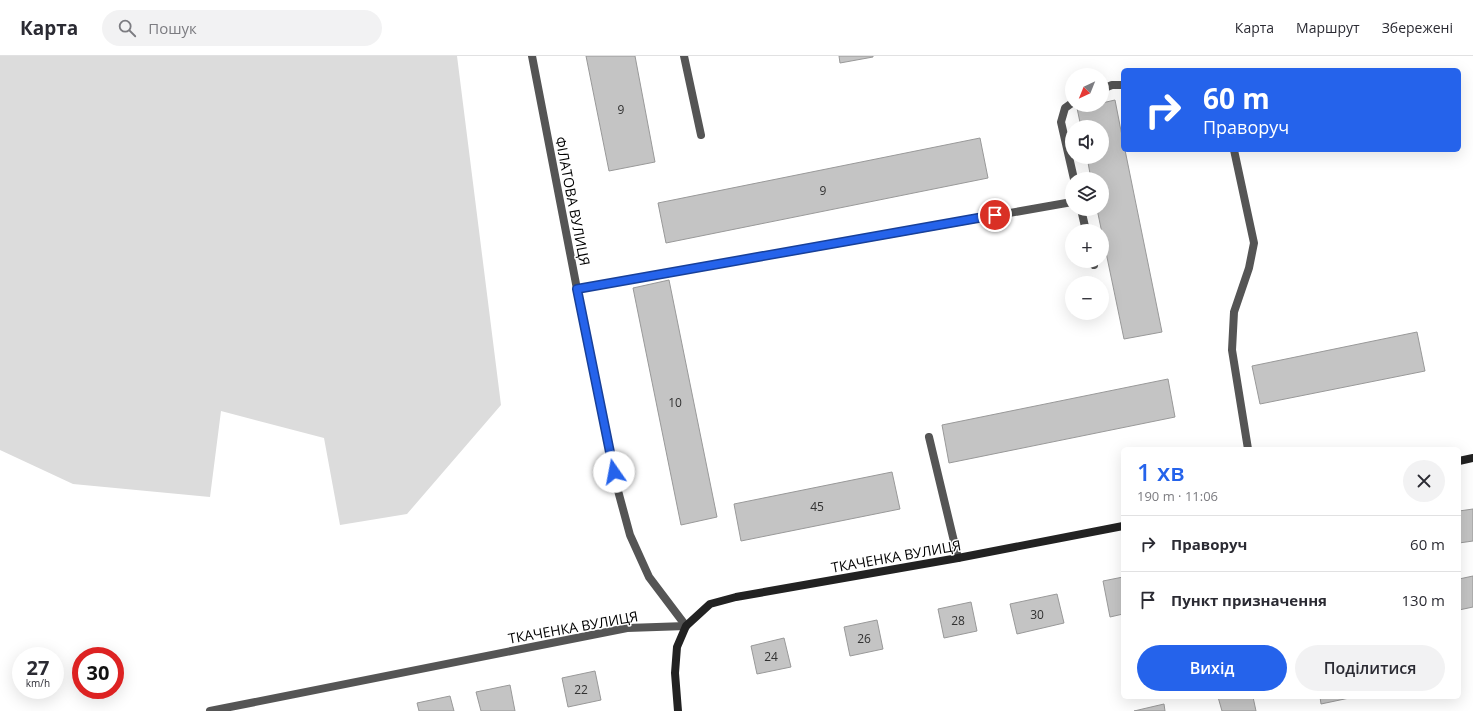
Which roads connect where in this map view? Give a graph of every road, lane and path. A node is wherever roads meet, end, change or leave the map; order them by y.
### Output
1 (532, 56) edge
2 (684, 56) edge
3 (1121, 85) edge
4 (1109, 86) edge
5 (1065, 108) edge
6 (701, 135) dead end
7 (1234, 152) edge
8 (1072, 172) edge
9 (1065, 203) edge
10 (577, 289) junction
11 (929, 437) dead end
12 (1248, 447) edge
13 (1473, 458) edge
14 (1461, 461) edge
15 (1121, 526) edge
16 (958, 558) junction
17 (686, 626) junction
18 (210, 711) edge
19 (678, 711) edge

1 - 10 street, ФІЛАТОВА ВУЛИЦЯ
2 - 6 street
3 - 4 street
5 - 8 street
7 - 12 street
9 - 10 street
10 - 17 street, ФІЛАТОВА ВУЛИЦЯ
11 - 16 street
13 - 14 street
15 - 16 street, ТКАЧЕНКА ВУЛИЦЯ
16 - 17 street, ТКАЧЕНКА ВУЛИЦЯ
17 - 18 street, ТКАЧЕНКА ВУЛИЦЯ
17 - 19 street

